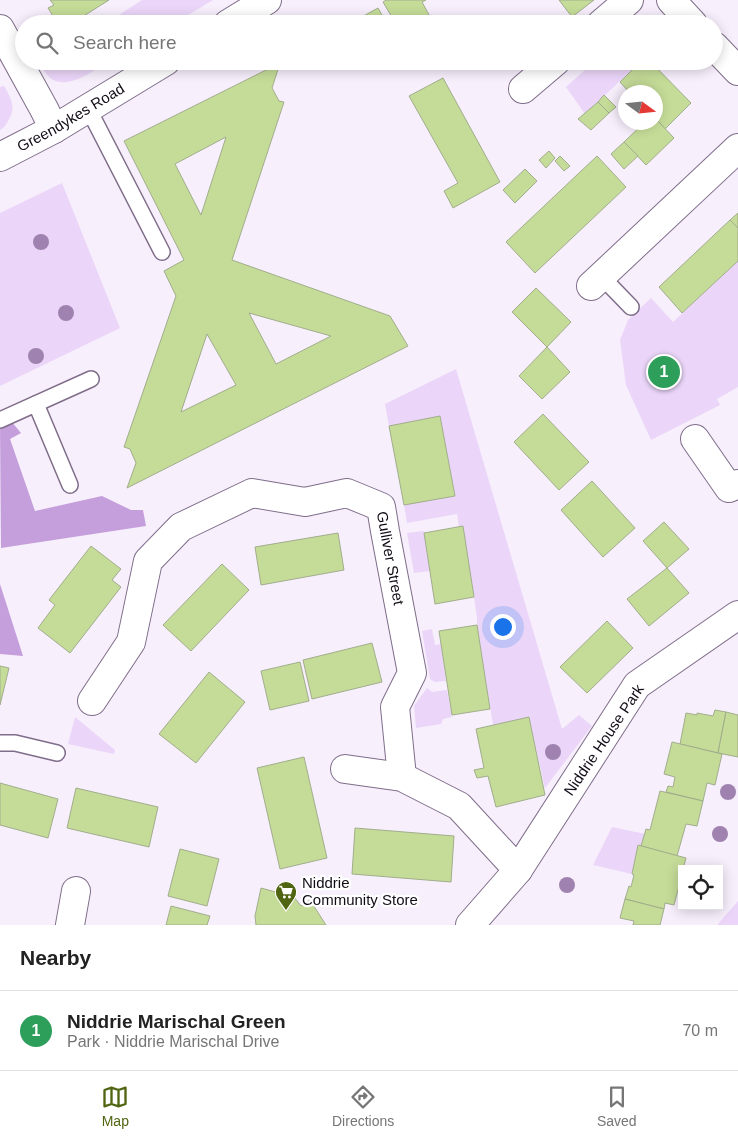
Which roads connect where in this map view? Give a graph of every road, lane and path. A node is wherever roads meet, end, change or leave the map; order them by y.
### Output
1 (267, 0) edge
2 (629, 0) edge
3 (671, 0) edge
4 (243, 15) edge
5 (612, 15) edge
6 (685, 15) edge
7 (0, 30) edge
8 (723, 55) edge
9 (15, 57) edge
10 (23, 70) edge
11 (151, 70) edge
12 (546, 70) edge
13 (738, 71) edge
14 (523, 90) dead end
15 (88, 108) junction
16 (54, 129) junction
17 (738, 148) edge
18 (0, 157) edge
19 (162, 252) dead end
20 (596, 281) joint
21 (631, 306) dead end
22 (91, 379) dead end
23 (36, 404) junction
24 (0, 420) edge
25 (695, 439) dead end
26 (738, 484) edge
27 (70, 485) dead end
28 (738, 615) edge
29 (92, 701) dead end
30 (0, 743) edge
31 (57, 753) dead end
32 (345, 769) dead end
33 (402, 777) junction
34 (518, 870) junction
35 (76, 891) dead end
36 (70, 925) edge
37 (471, 925) edge

1 - 4 street
2 - 5 street
3 - 6 street
7 - 9 street
8 - 13 street
10 - 16 street
11 - 15 street, Greendykes Road
12 - 14 street
15 - 16 street, Greendykes Road
15 - 19 lane
16 - 18 street, Greendykes Road
17 - 20 street
20 - 21 lane
22 - 23 lane
23 - 24 lane
23 - 27 lane
25 - 26 street
28 - 34 street, Niddrie House Park
29 - 33 street, Gulliver Street
30 - 31 lane
32 - 33 street
33 - 34 street
34 - 37 street, Niddrie House Park
35 - 36 street

